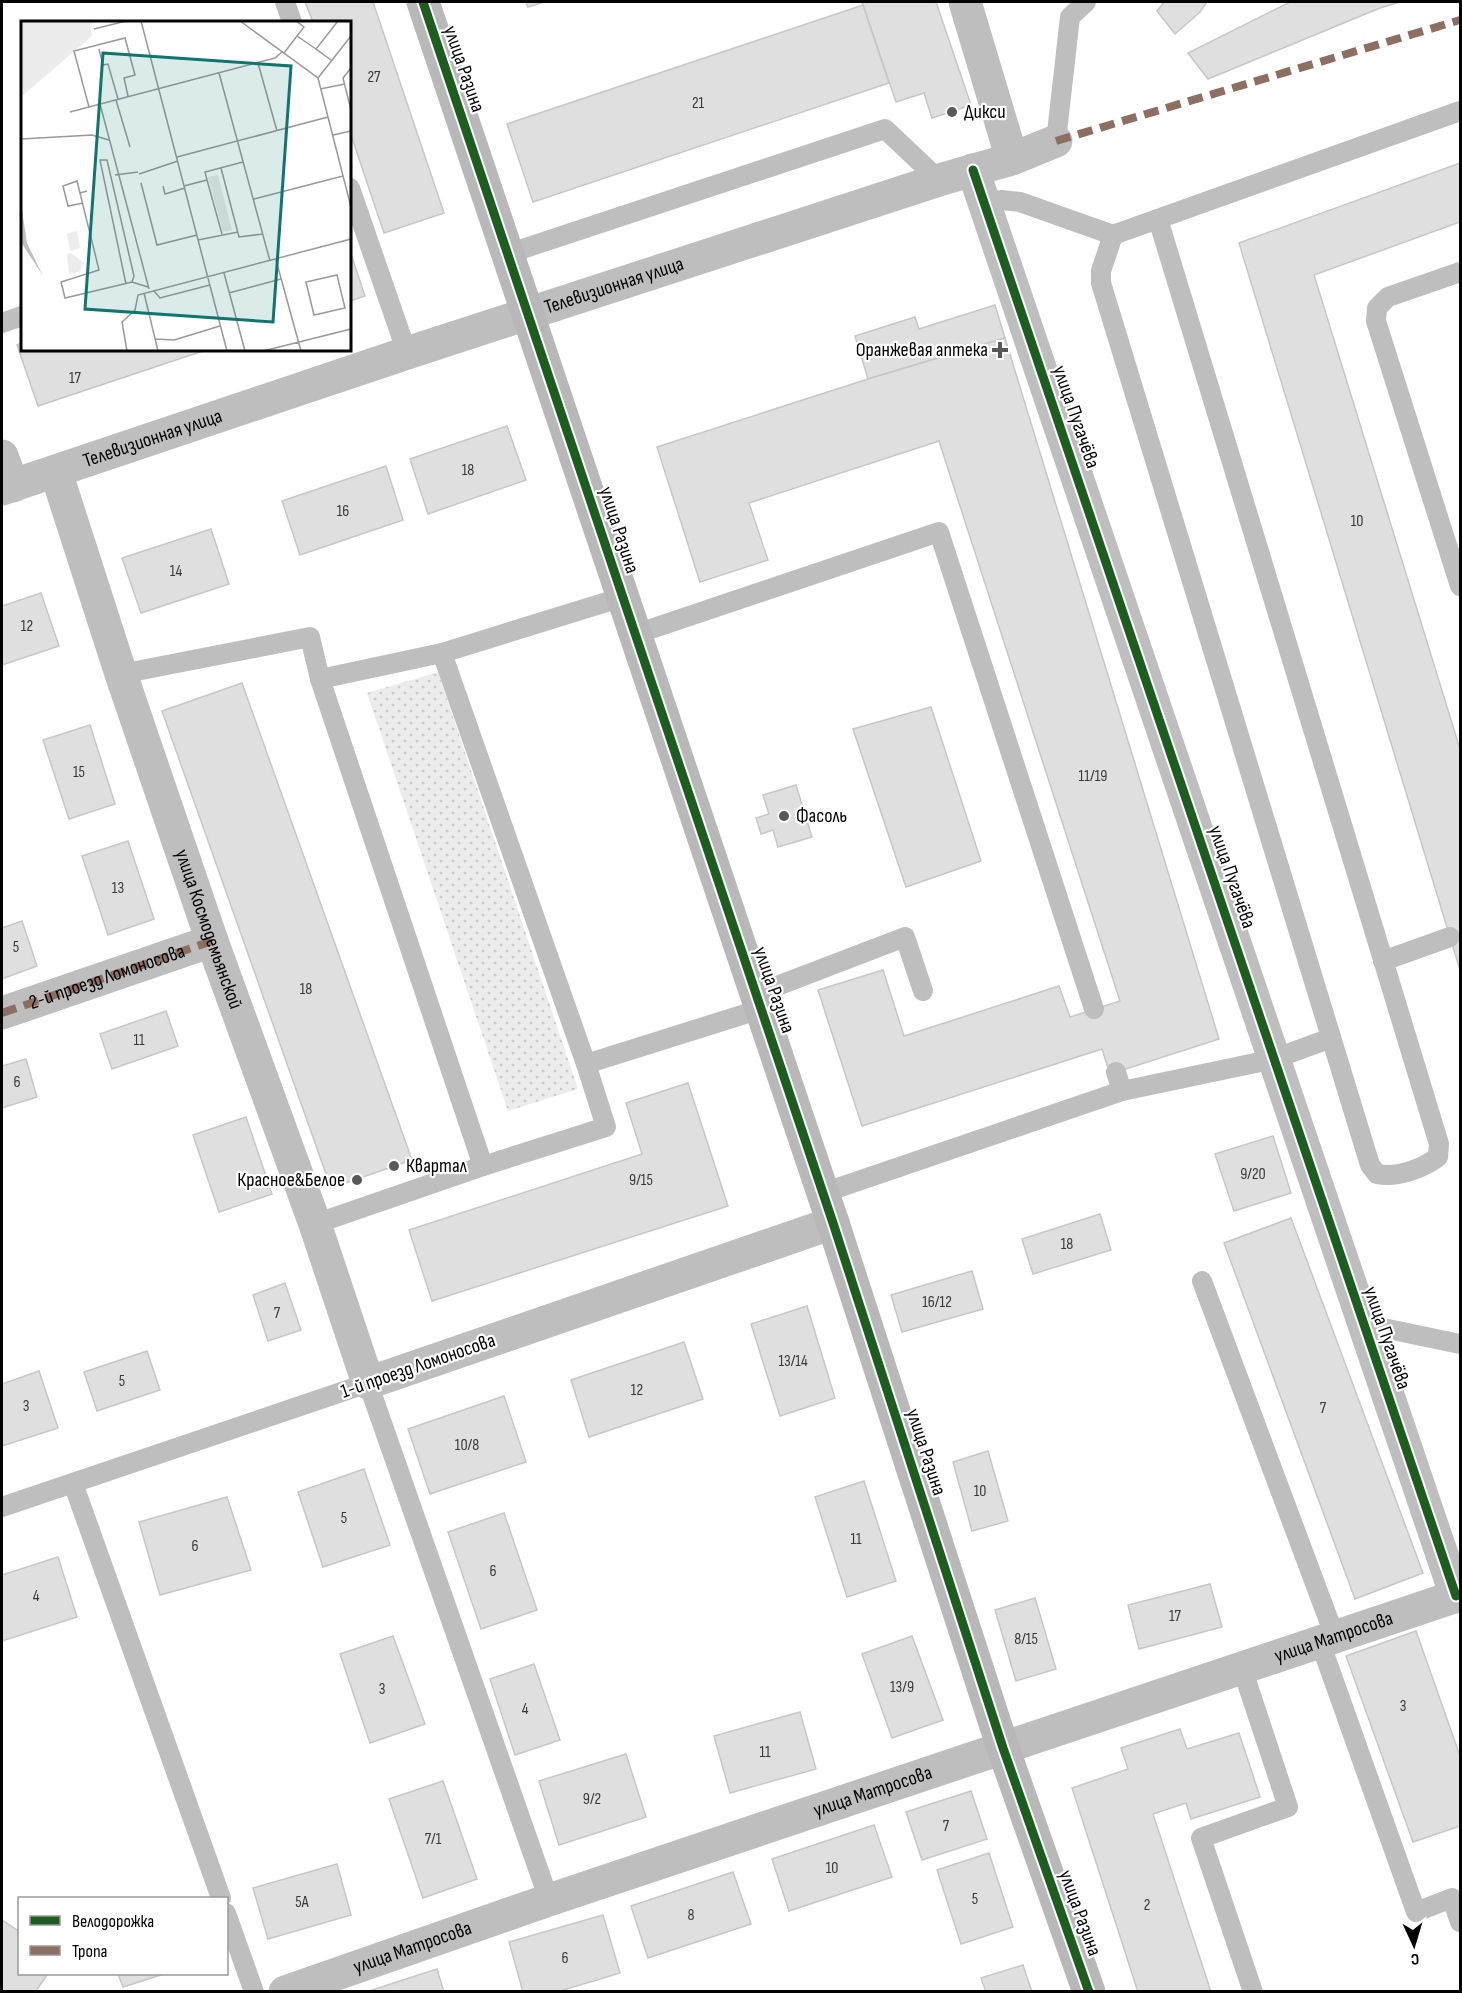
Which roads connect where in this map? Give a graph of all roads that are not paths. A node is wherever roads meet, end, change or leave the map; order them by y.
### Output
1 (285, 2) edge
2 (423, 2) edge
3 (965, 2) edge
4 (1086, 2) edge
5 (292, 21) edge
6 (1461, 111) edge
7 (1056, 141) joint
8 (1012, 159) junction
9 (974, 170) junction
10 (939, 180) junction
11 (351, 198) edge
12 (985, 203) junction
13 (1158, 219) junction
14 (1113, 236) junction
15 (507, 254) junction
16 (1461, 272) edge
17 (529, 315) junction
18 (21, 316) edge
19 (2, 323) edge
20 (406, 353) junction
21 (2, 456) edge
22 (56, 472) junction
23 (7, 488) edge
24 (1461, 586) edge
25 (623, 597) junction
26 (636, 634) junction
27 (442, 652) junction
28 (121, 674) junction
29 (320, 679) junction
30 (1450, 937) dead end
31 (212, 941) junction
32 (1383, 961) junction
33 (923, 991) dead end
34 (759, 1002) junction
35 (1094, 1009) dead end
36 (2, 1013) edge
37 (1331, 1038) junction
38 (1274, 1059) junction
39 (586, 1064) junction
40 (1116, 1072) dead end
41 (1122, 1091) junction
42 (483, 1166) junction
43 (828, 1208) junction
44 (315, 1224) junction
45 (1202, 1281) dead end
46 (1364, 1324) junction
47 (1461, 1344) edge
48 (369, 1383) junction
49 (73, 1483) junction
50 (2, 1507) edge
51 (1458, 1595) edge
52 (1327, 1640) junction
53 (1242, 1668) junction
54 (1003, 1748) junction
55 (220, 1897) edge
56 (549, 1900) junction
57 (228, 1919) edge
58 (1461, 1922) edge
59 (254, 1992) edge
60 (285, 1992) edge
61 (1089, 1992) edge
62 (1252, 1992) edge

1 - 5 lane
2 - 15 street, улица Разина
3 - 8 street
4 - 7 lane
6 - 13 lane
7 - 8 street, Телевизионная улица
8 - 9 street, Телевизионная улица
9 - 10 street, Телевизионная улица
9 - 12 street, улица Пугачёва
10 - 15 lane
10 - 17 street, Телевизионная улица
11 - 20 lane
12 - 14 lane
12 - 38 street, улица Пугачёва
13 - 14 lane
13 - 32 lane
14 - 37 lane
15 - 17 street, улица Разина
16 - 24 lane
17 - 20 street, Телевизионная улица
17 - 25 street, улица Разина
18 - 19 lane
20 - 22 street, Телевизионная улица
21 - 23 street
22 - 23 street, Телевизионная улица
22 - 28 street, улица Космодемьянской
25 - 26 street, улица Разина
25 - 27 lane
26 - 34 street, улица Разина
26 - 35 lane
27 - 29 lane
27 - 39 lane
28 - 29 lane
28 - 31 street, улица Космодемьянской
29 - 42 lane
30 - 32 lane
31 - 36 street, 2-й проезд Ломоносова
31 - 44 street, улица Космодемьянской
32 - 37 lane
33 - 34 lane
34 - 39 lane
34 - 43 street, улица Разина
37 - 38 lane
38 - 41 lane
38 - 46 street, улица Пугачёва
39 - 42 lane
40 - 41 lane
41 - 43 lane
42 - 44 lane
43 - 48 street, 1-й проезд Ломоносова
43 - 54 street, улица Разина
44 - 48 street, улица Космодемьянской
45 - 52 lane
46 - 47 lane
46 - 51 street, улица Пугачёва
48 - 49 lane, 1-й проезд Ломоносова
48 - 56 lane
49 - 50 lane, 1-й проезд Ломоносова
49 - 55 lane
51 - 52 street, улица Матросова
52 - 53 street, улица Матросова
52 - 58 lane
53 - 54 street, улица Матросова
53 - 62 lane
54 - 56 street, улица Матросова
54 - 61 street, улица Разина
56 - 60 street, улица Матросова
57 - 59 lane

